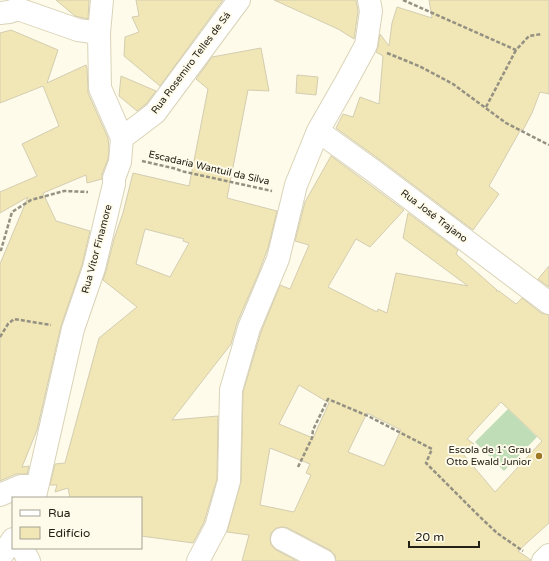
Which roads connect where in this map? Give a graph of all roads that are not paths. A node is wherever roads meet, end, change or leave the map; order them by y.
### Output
1 (102, 0) edge
2 (239, 0) edge
3 (369, 0) edge
4 (15, 7) edge
5 (99, 33) junction
6 (318, 131) junction
7 (122, 138) junction
8 (549, 303) edge
9 (0, 495) edge
10 (35, 495) edge
11 (282, 539) dead end
12 (12, 540) edge
13 (23, 549) edge
14 (549, 555) edge
15 (535, 557) edge
16 (0, 558) edge
17 (29, 561) edge
18 (198, 561) edge
19 (324, 561) edge

1 - 5 street, Rua Vitor Finamore
2 - 7 street, Rua Rosemiro Telles de Sá
3 - 6 street
4 - 5 street
5 - 7 street, Rua Vitor Finamore
6 - 8 street, Rua José Trajano
6 - 18 street
7 - 10 street, Rua Vitor Finamore
9 - 10 street
11 - 19 street
12 - 16 street
13 - 17 street
14 - 15 street

